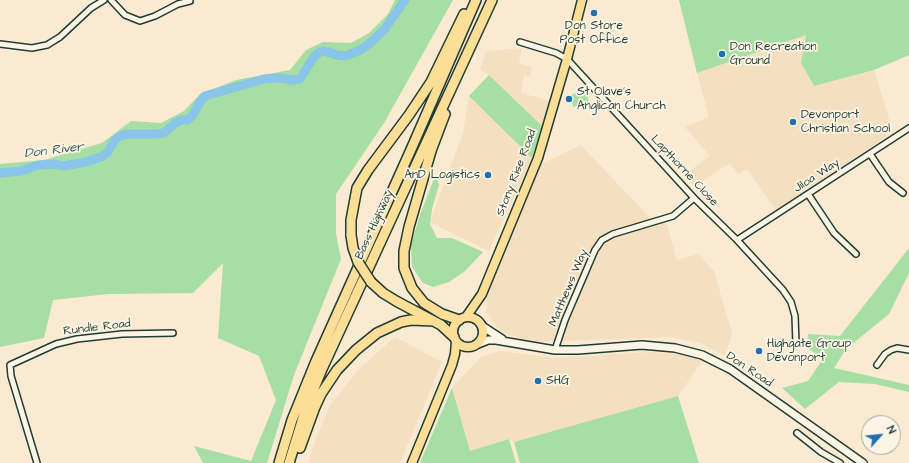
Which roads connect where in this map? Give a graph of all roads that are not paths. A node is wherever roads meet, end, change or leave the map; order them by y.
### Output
1 (104, 0) edge
2 (111, 0) edge
3 (472, 0) edge
4 (476, 0) edge
5 (492, 0) edge
6 (582, 0) edge
7 (190, 1) edge
8 (476, 34) junction
9 (520, 42) dead end
10 (0, 44) edge
11 (567, 59) junction
12 (909, 128) edge
13 (870, 154) junction
14 (903, 193) dead end
15 (808, 194) junction
16 (694, 198) junction
17 (737, 240) junction
18 (856, 254) dead end
19 (482, 294) junction
20 (463, 318) junction
21 (434, 321) junction
22 (480, 324) junction
23 (173, 333) dead end
24 (455, 339) junction
25 (510, 342) junction
26 (478, 344) junction
27 (796, 344) dead end
28 (468, 348) junction
29 (555, 350) junction
30 (909, 350) edge
31 (452, 365) junction
32 (877, 366) dead end
33 (797, 433) dead end
34 (37, 463) edge
35 (279, 463) edge
36 (289, 463) edge
37 (295, 463) edge
38 (412, 463) edge
39 (840, 463) edge
40 (863, 463) edge

1 - 10 street
2 - 7 street
3 - 21 highway, bridge
4 - 35 highway, Bass Highway
5 - 8 highway, Bass Highway
6 - 11 main road, Stony Rise Road
8 - 20 highway
8 - 36 highway, Bass Highway
9 - 11 street, Lapthorne Close
11 - 16 street, Lapthorne Close
11 - 19 main road, Stony Rise Road
12 - 13 street, Jiloa Way
13 - 14 street
13 - 15 street, Jiloa Way
15 - 17 street, Jiloa Way
15 - 18 street
16 - 17 street, Lapthorne Close
16 - 29 street, Matthews Way
17 - 27 street, Lapthorne Close
19 - 20 main road, Stony Rise Road
19 - 22 main road, Stony Rise Road
20 - 22 main road
20 - 24 main road
21 - 24 highway
21 - 37 highway
22 - 25 main road, Don Road
22 - 26 main road
23 - 34 street, Rundle Road
24 - 28 main road
24 - 31 main road
25 - 26 main road, Don Road
25 - 29 main road, Don Road
26 - 28 main road
28 - 31 main road
29 - 40 main road, Don Road
30 - 32 street
31 - 38 main road
33 - 39 street

